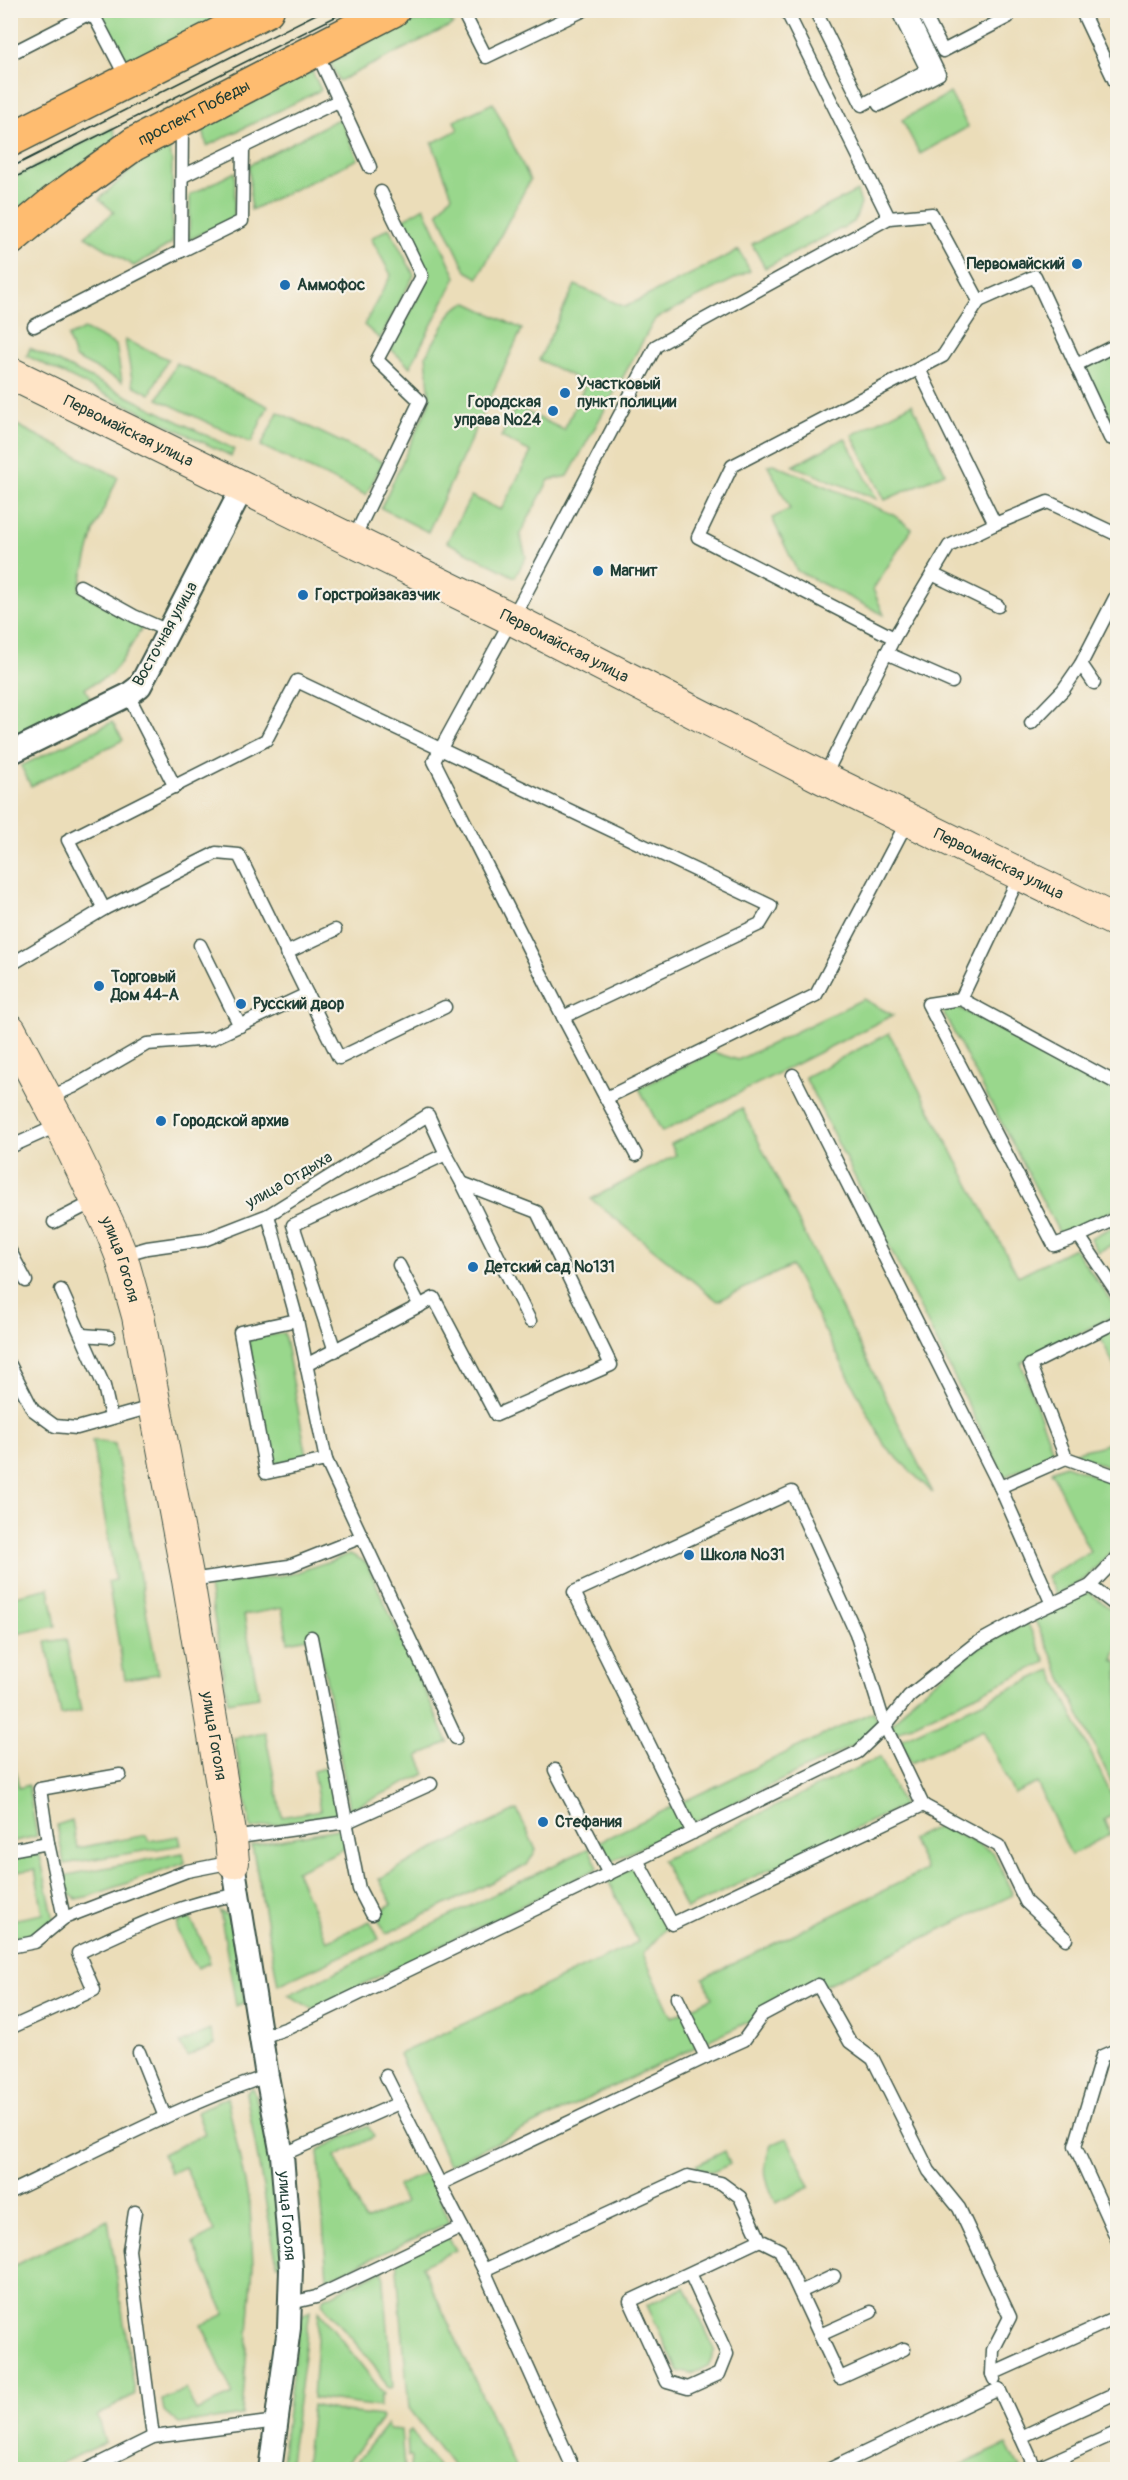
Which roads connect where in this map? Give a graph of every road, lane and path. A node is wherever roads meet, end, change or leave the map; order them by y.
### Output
1 (267, 10) edge
2 (393, 10) edge
3 (462, 10) edge
4 (584, 10) edge
5 (786, 10) edge
6 (815, 10) edge
7 (897, 10) edge
8 (908, 10) edge
9 (922, 10) edge
10 (1081, 10) edge
11 (93, 11) edge
12 (1008, 18) dead end
13 (315, 50) junction
14 (10, 54) edge
15 (127, 80) junction
16 (1118, 88) edge
17 (338, 101) junction
18 (862, 105) junction
19 (182, 118) junction
20 (10, 140) edge
21 (243, 147) junction
22 (370, 168) dead end
23 (183, 176) junction
24 (381, 192) dead end
25 (889, 219) junction
26 (10, 239) edge
27 (181, 251) junction
28 (979, 301) junction
29 (34, 326) dead end
30 (1118, 344) edge
31 (1076, 365) junction
32 (919, 369) junction
33 (10, 372) edge
34 (1118, 441) edge
35 (243, 487) junction
36 (995, 525) junction
37 (1118, 535) edge
38 (353, 541) junction
39 (932, 574) junction
40 (80, 586) dead end
41 (1118, 592) edge
42 (998, 606) dead end
43 (512, 619) junction
44 (168, 631) junction
45 (894, 638) junction
46 (886, 653) junction
47 (1081, 664) junction
48 (952, 682) dead end
49 (1094, 683) dead end
50 (128, 695) junction
51 (1031, 723) dead end
52 (441, 748) junction
53 (10, 753) edge
54 (823, 778) junction
55 (175, 787) junction
56 (909, 819) junction
57 (1020, 875) junction
58 (104, 909) junction
59 (1118, 922) edge
60 (335, 930) dead end
61 (200, 945) dead end
62 (286, 953) junction
63 (10, 965) edge
64 (307, 994) junction
65 (961, 999) junction
66 (445, 1007) dead end
67 (563, 1017) junction
68 (240, 1026) junction
69 (12, 1036) edge
70 (793, 1075) dead end
71 (1118, 1084) edge
72 (606, 1098) junction
73 (53, 1111) junction
74 (10, 1147) edge
75 (446, 1154) junction
76 (636, 1155) dead end
77 (462, 1183) junction
78 (96, 1201) junction
79 (268, 1215) junction
80 (1118, 1218) edge
81 (54, 1222) dead end
82 (1079, 1236) junction
83 (10, 1251) edge
84 (121, 1255) junction
85 (399, 1265) dead end
86 (26, 1281) dead end
87 (61, 1290) dead end
88 (1118, 1294) edge
89 (420, 1306) junction
90 (297, 1320) junction
91 (530, 1321) dead end
92 (1118, 1321) edge
93 (82, 1335) junction
94 (109, 1337) dead end
95 (335, 1352) junction
96 (10, 1365) edge
97 (306, 1365) junction
98 (156, 1406) junction
99 (111, 1417) junction
100 (1066, 1458) junction
101 (326, 1460) junction
102 (1118, 1477) edge
103 (1000, 1487) junction
104 (362, 1537) junction
105 (1118, 1557) edge
106 (188, 1580) junction
107 (1090, 1586) junction
108 (1052, 1604) junction
109 (1118, 1607) edge
110 (311, 1637) dead end
111 (885, 1726) junction
112 (456, 1738) dead end
113 (555, 1770) dead end
114 (120, 1774) dead end
115 (431, 1784) dead end
116 (923, 1805) junction
117 (347, 1822) junction
118 (693, 1833) junction
119 (48, 1843) junction
120 (10, 1850) edge
121 (232, 1850) junction
122 (637, 1860) junction
123 (609, 1874) junction
124 (237, 1895) junction
125 (372, 1914) dead end
126 (64, 1918) junction
127 (1066, 1939) dead end
128 (10, 1947) edge
129 (677, 1998) dead end
130 (10, 2028) edge
131 (262, 2037) junction
132 (1118, 2049) edge
133 (140, 2052) dead end
134 (706, 2057) junction
135 (267, 2076) junction
136 (386, 2076) dead end
137 (399, 2103) junction
138 (165, 2117) junction
139 (282, 2155) junction
140 (440, 2184) junction
141 (10, 2192) edge
142 (135, 2212) dead end
143 (462, 2227) junction
144 (760, 2240) junction
145 (1118, 2241) edge
146 (484, 2270) junction
147 (690, 2273) junction
148 (834, 2276) dead end
149 (800, 2292) junction
150 (291, 2303) junction
151 (871, 2312) dead end
152 (1118, 2317) edge
153 (820, 2335) junction
154 (904, 2349) dead end
155 (992, 2374) junction
156 (999, 2389) junction
157 (1118, 2392) edge
158 (278, 2421) junction
159 (1118, 2432) edge
160 (153, 2437) junction
161 (1021, 2437) junction
162 (86, 2469) edge
163 (270, 2469) edge
164 (574, 2469) edge
165 (828, 2469) edge
166 (1036, 2469) edge

1 - 15 main road
2 - 13 main road, проспект Победы
3 - 4 lane
5 - 25 lane
6 - 18 lane
7 - 18 lane
8 - 18 lane
9 - 12 lane
10 - 16 lane
11 - 14 lane
11 - 15 lane
13 - 17 lane
13 - 19 main road, проспект Победы
15 - 20 main road
17 - 21 lane
17 - 22 lane
19 - 23 lane
19 - 26 main road, проспект Победы
21 - 23 lane
21 - 27 lane
23 - 27 lane
24 - 38 lane
25 - 28 lane
25 - 43 lane
27 - 29 lane
28 - 31 lane
28 - 32 lane
30 - 31 lane
31 - 34 lane
32 - 36 lane
32 - 45 lane
33 - 35 street, Первомайская улица
35 - 38 street, Первомайская улица
35 - 44 street, Восточная улица
36 - 37 lane
36 - 39 lane
38 - 43 street, Первомайская улица
39 - 42 lane
39 - 45 lane
40 - 44 lane
41 - 47 lane
43 - 52 lane
43 - 54 street, Первомайская улица
44 - 50 street, Восточная улица
45 - 46 lane
46 - 48 lane
46 - 54 lane
47 - 49 lane
47 - 51 lane
50 - 53 street, Восточная улица
50 - 55 lane
52 - 55 lane
52 - 67 lane
52 - 67 lane
54 - 56 street, Первомайская улица
55 - 58 lane
56 - 57 street, Первомайская улица
56 - 72 lane
57 - 59 street, Первомайская улица
57 - 65 lane
58 - 62 lane
58 - 63 lane
60 - 62 lane
61 - 68 lane
62 - 64 lane
64 - 66 lane
64 - 68 lane
65 - 71 lane
65 - 82 lane
67 - 72 lane
68 - 73 lane
69 - 73 street, улица Гоголя
70 - 103 lane
72 - 76 lane
73 - 74 lane
73 - 78 street, улица Гоголя
75 - 77 lane
75 - 79 lane, улица Отдыха
75 - 95 lane
77 - 89 lane
77 - 91 lane
78 - 81 lane
78 - 84 street, улица Гоголя
79 - 84 lane, улица Отдыха
79 - 90 lane
80 - 82 lane
82 - 88 lane
83 - 86 lane
84 - 98 street, улица Гоголя
85 - 89 lane
87 - 93 lane
89 - 95 lane
90 - 97 lane
90 - 101 lane
92 - 100 lane
93 - 94 lane
93 - 99 lane
95 - 97 lane
96 - 99 lane
97 - 101 lane
98 - 99 lane
98 - 106 street, улица Гоголя
100 - 102 lane
100 - 103 lane
101 - 104 lane
103 - 108 lane
104 - 106 lane
104 - 112 lane
105 - 107 lane
106 - 121 street, улица Гоголя
107 - 108 lane
107 - 109 lane
108 - 111 lane
110 - 117 lane
111 - 116 lane
111 - 118 lane
111 - 118 lane
113 - 123 lane
114 - 119 lane
115 - 117 lane
116 - 122 lane
116 - 127 lane
117 - 121 lane
117 - 125 lane
118 - 122 lane
119 - 120 lane
119 - 126 lane
121 - 124 street, улица Гоголя
121 - 126 lane
122 - 123 lane
123 - 131 lane
124 - 130 lane
124 - 131 street, улица Гоголя
126 - 128 lane
129 - 134 lane
131 - 135 street, улица Гоголя
132 - 145 lane
133 - 138 lane
134 - 140 lane
134 - 155 lane
135 - 138 lane
135 - 139 street, улица Гоголя
136 - 137 lane
137 - 139 lane
137 - 140 lane
138 - 141 lane
139 - 150 street, улица Гоголя
140 - 143 lane
142 - 160 lane
143 - 146 lane
143 - 150 lane
144 - 146 lane
144 - 147 lane
144 - 149 lane
146 - 164 lane
147 - 147 lane
148 - 149 lane
149 - 153 lane
150 - 158 street, улица Гоголя
151 - 153 lane
152 - 155 lane
153 - 154 lane
155 - 156 lane
156 - 161 lane
156 - 165 lane
157 - 161 lane
158 - 160 lane
158 - 163 street, улица Гоголя
159 - 166 lane
160 - 162 lane
161 - 166 lane

